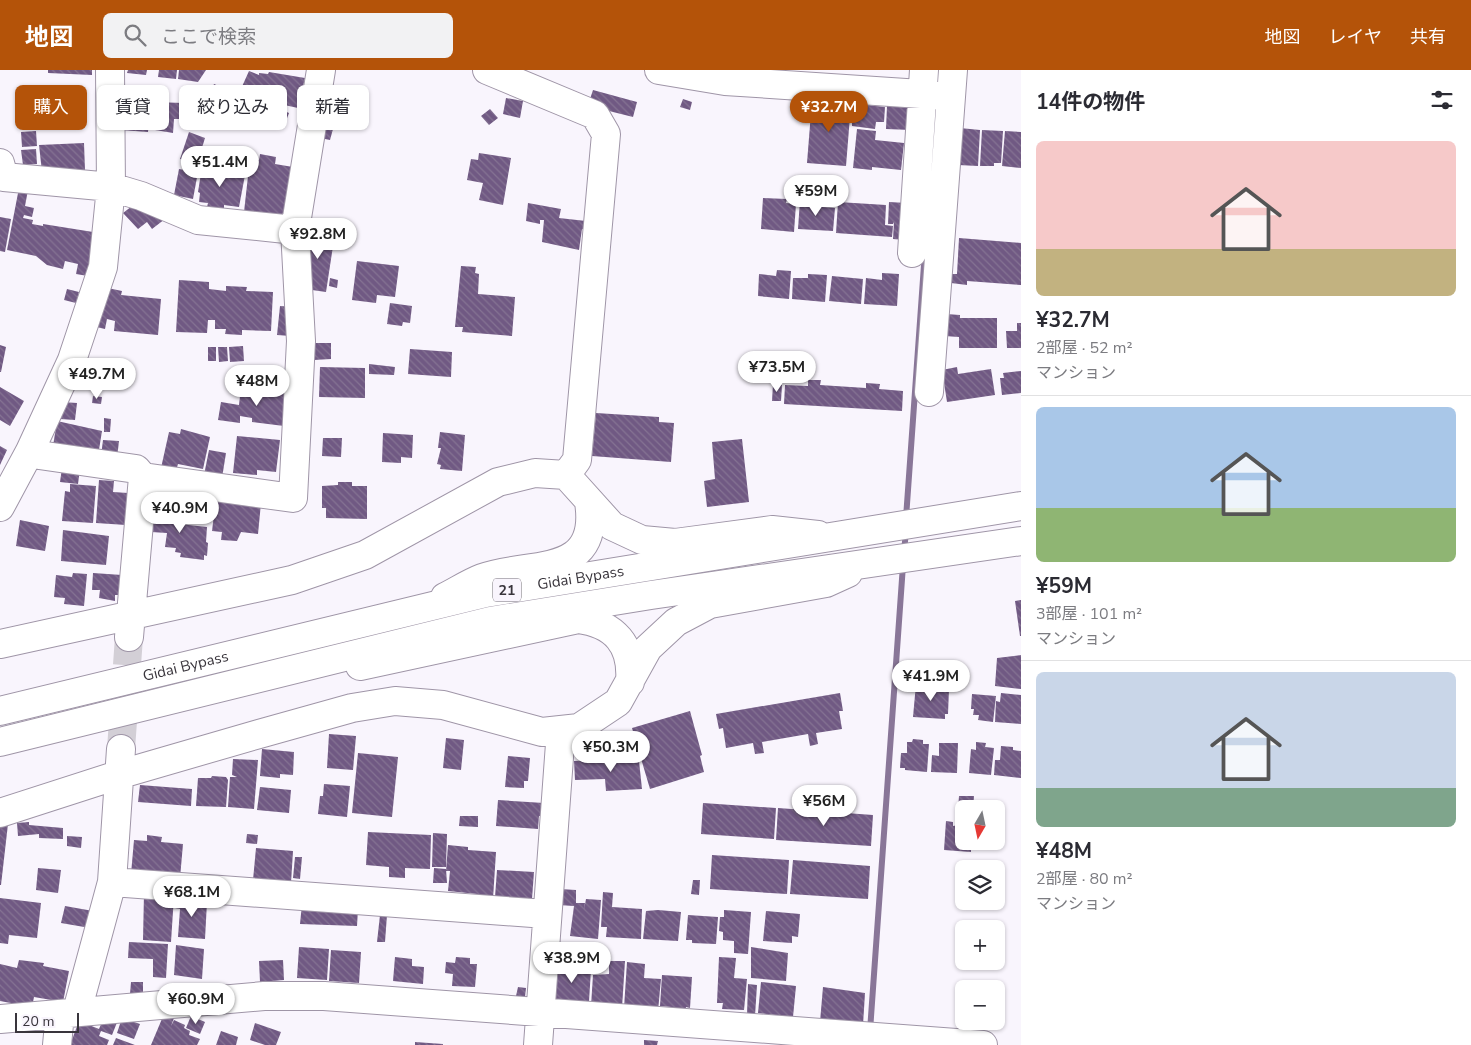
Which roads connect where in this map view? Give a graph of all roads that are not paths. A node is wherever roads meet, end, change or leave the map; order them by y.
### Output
1 (110, 70) edge
2 (321, 70) edge
3 (487, 70) edge
4 (659, 70) edge
5 (793, 78) edge
6 (923, 82) edge
7 (952, 83) edge
8 (0, 163) edge
9 (111, 186) junction
10 (295, 230) junction
11 (912, 253) dead end
12 (929, 392) dead end
13 (30, 450) junction
14 (566, 475) junction
15 (143, 476) junction
16 (589, 502) junction
17 (1021, 506) edge
18 (0, 507) edge
19 (829, 537) junction
20 (1021, 541) edge
21 (875, 561) junction
22 (423, 608) junction
23 (131, 625) junction
24 (0, 644) edge
25 (630, 682) junction
26 (223, 686) junction
27 (0, 711) edge
28 (561, 730) junction
29 (0, 742) edge
30 (121, 762) junction
31 (0, 813) edge
32 (112, 882) junction
33 (546, 914) junction
34 (68, 1012) junction
35 (540, 1014) junction
36 (0, 1018) edge
37 (57, 1045) edge
38 (538, 1045) edge
39 (982, 1045) edge

1 - 9 main road
2 - 10 main road
3 - 14 main road
4 - 5 main road
5 - 6 main road
6 - 7 main road
6 - 11 main road
7 - 12 main road
8 - 9 main road
9 - 10 main road
9 - 13 main road
10 - 15 main road
13 - 15 main road
13 - 18 main road
14 - 16 main road
14 - 23 main road
15 - 23 main road
16 - 19 main road
16 - 22 main road
17 - 19 main road, Gidai Bypass / 21
19 - 22 main road, Gidai Bypass / 21
20 - 21 main road, Gidai Bypass / 21
21 - 25 main road
21 - 26 main road, Gidai Bypass / 21
22 - 27 main road, Gidai Bypass / 21
23 - 24 main road
25 - 26 main road
25 - 28 main road
26 - 29 main road, Gidai Bypass / 21
28 - 30 main road
28 - 33 main road
30 - 31 main road
30 - 32 main road
32 - 33 main road
32 - 34 main road
33 - 35 main road
34 - 35 main road
34 - 36 main road
34 - 37 main road
35 - 38 main road
35 - 39 main road

